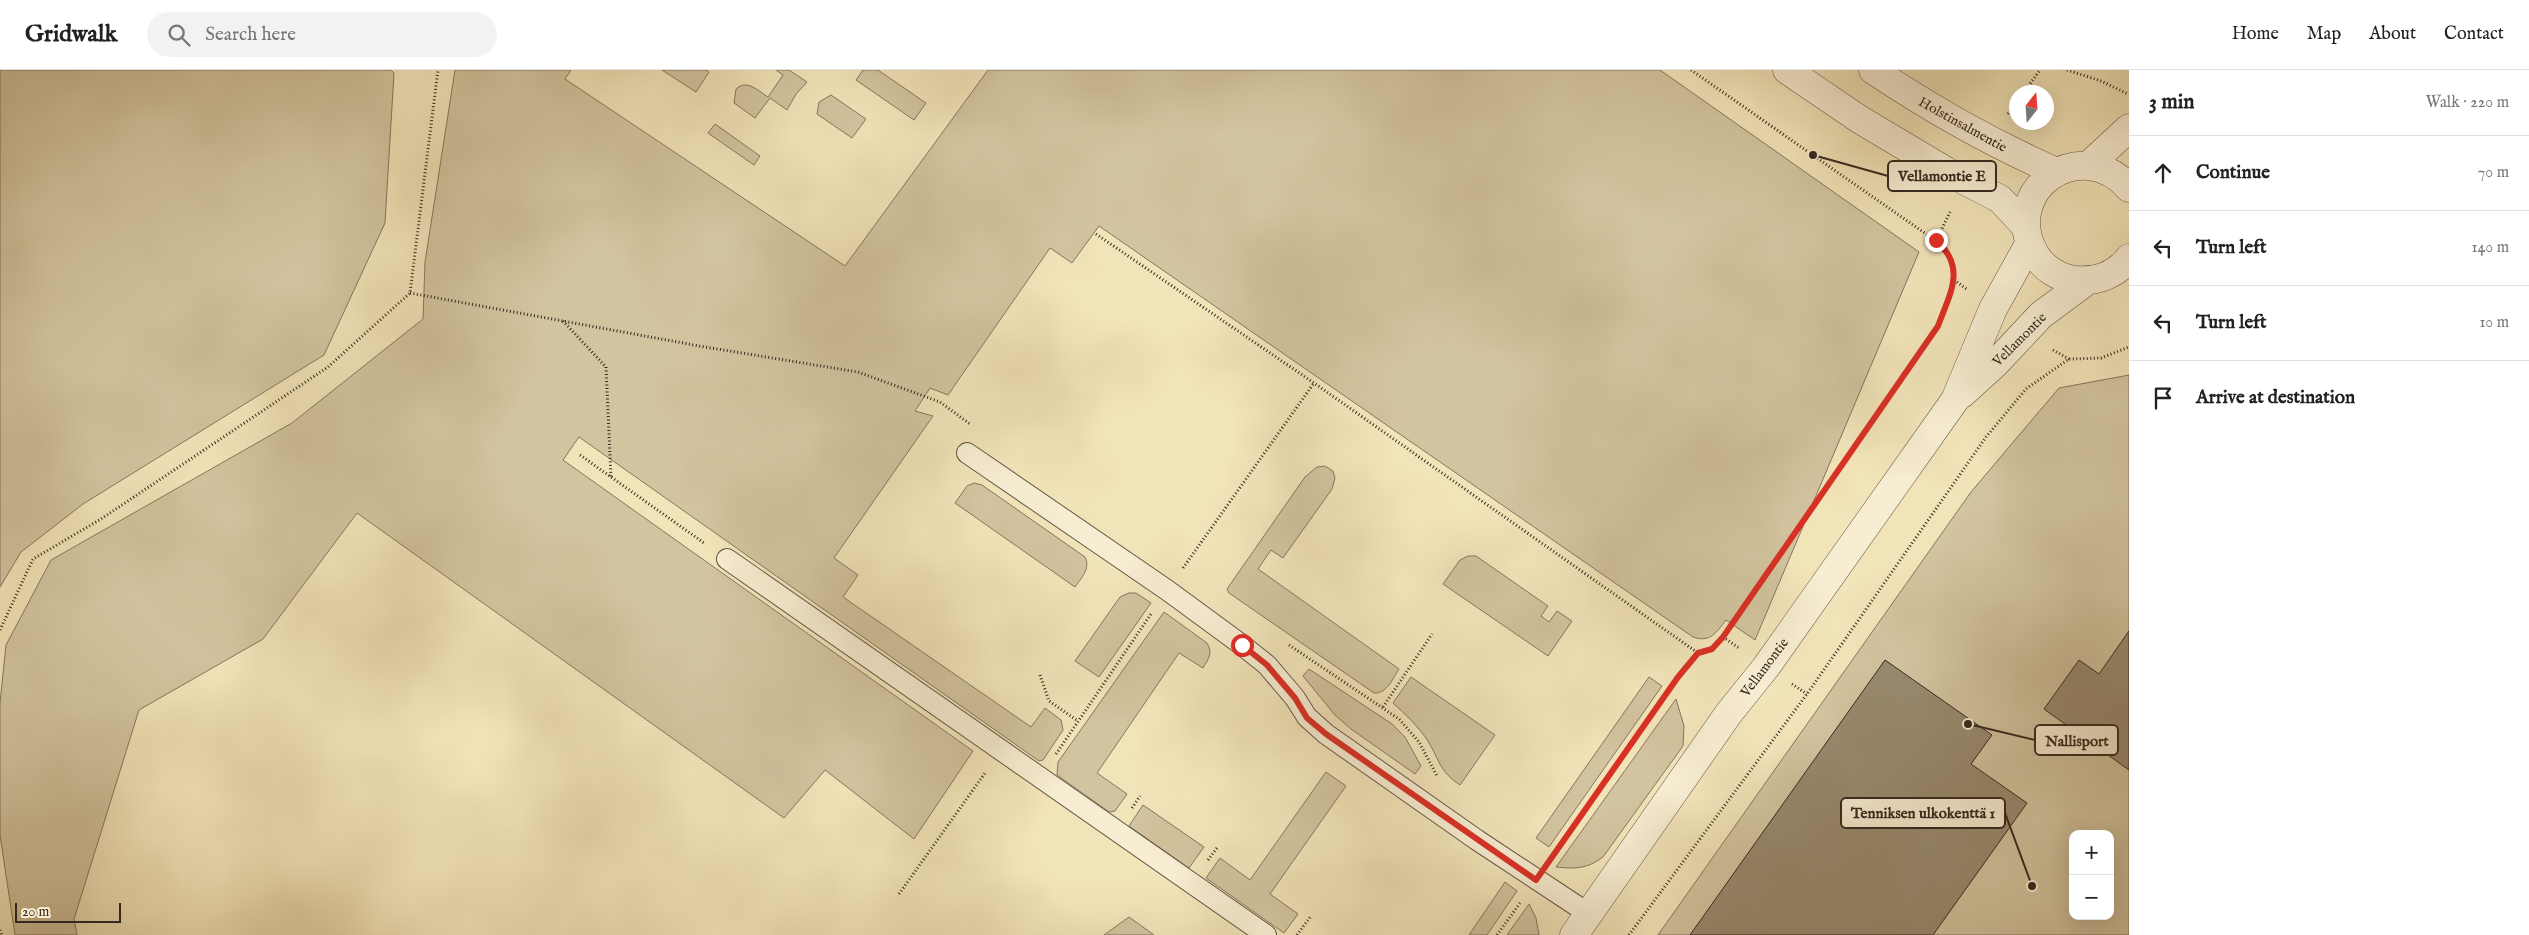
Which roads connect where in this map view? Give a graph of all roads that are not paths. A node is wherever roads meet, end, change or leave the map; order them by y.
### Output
1 (1787, 70) edge
2 (1873, 70) edge
3 (2129, 128) edge
4 (2089, 166) junction
5 (2057, 172) junction
6 (2129, 188) edge
7 (2027, 235) junction
8 (2129, 258) edge
9 (2107, 281) edge
10 (1955, 400) junction
11 (967, 453) dead end
12 (727, 559) road end
13 (1581, 925) edge
14 (1266, 935) edge

1 - 7 street
2 - 5 street, Holstinsalmentie
3 - 4 street
4 - 5 street
4 - 6 street
5 - 7 street, Vellamontie
7 - 9 street
7 - 10 street, Vellamontie
8 - 9 street, Vellamontie
9 - 10 street, Vellamontie
10 - 13 street, Vellamontie
11 - 13 lane
12 - 14 lane

